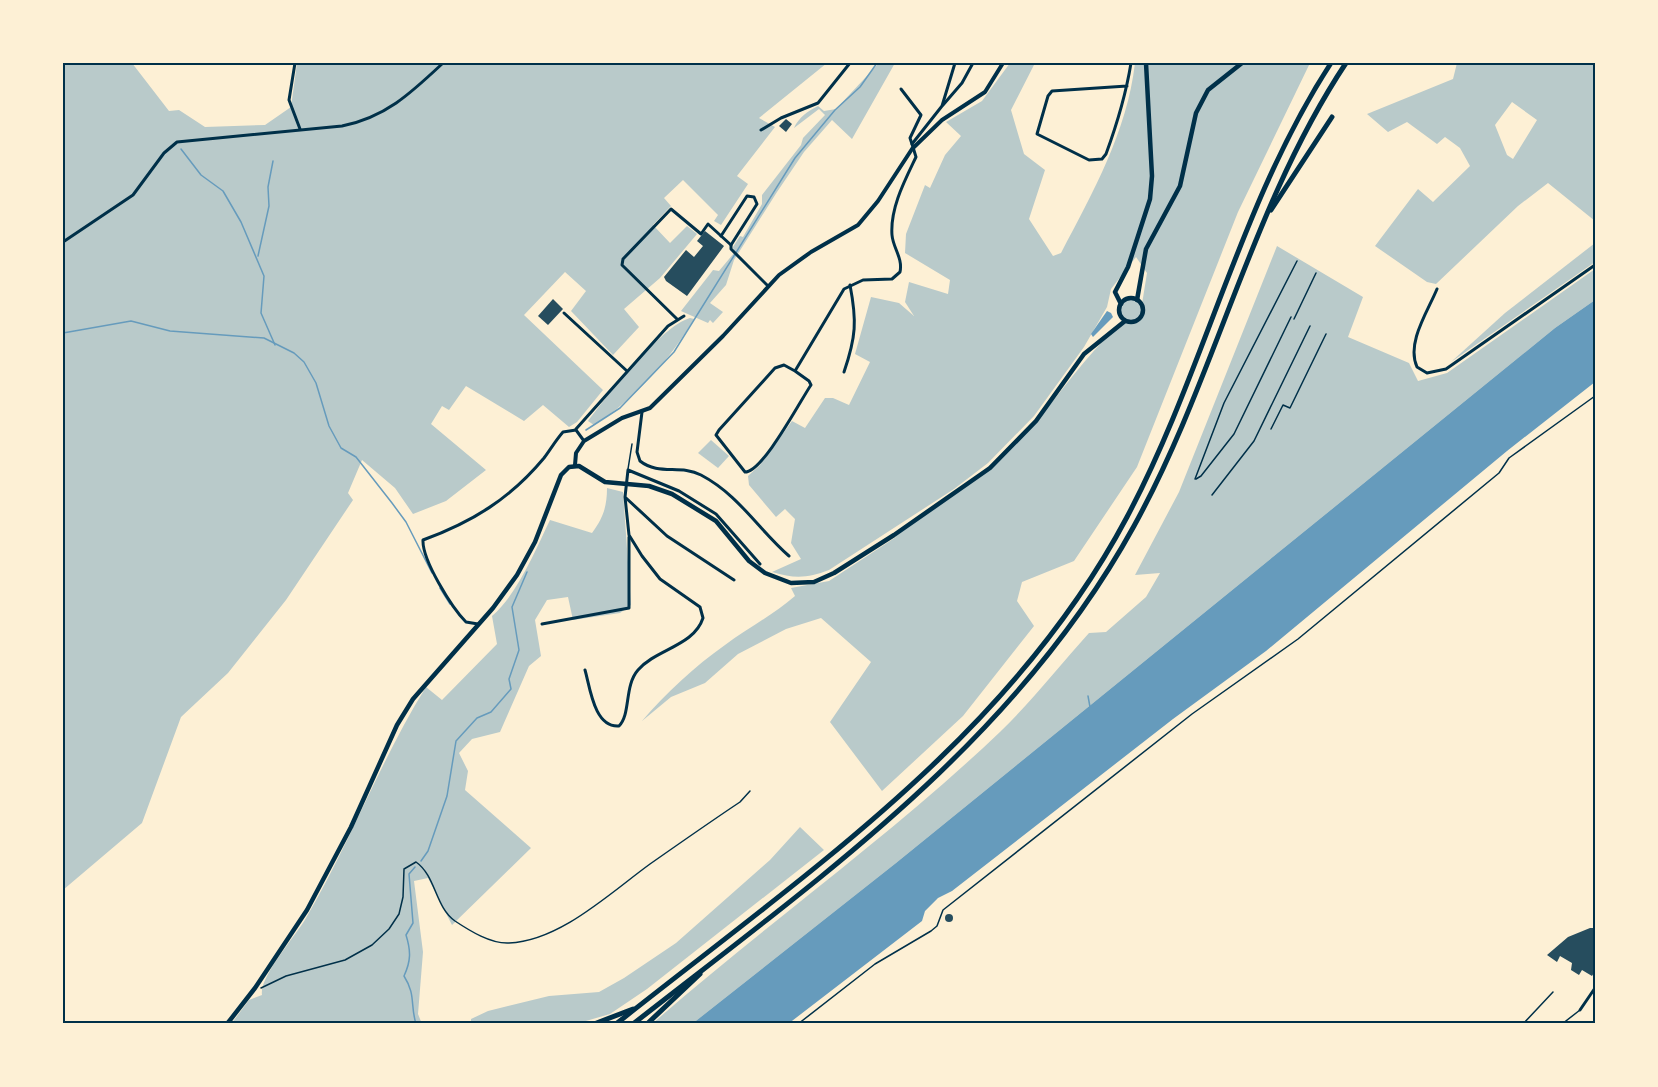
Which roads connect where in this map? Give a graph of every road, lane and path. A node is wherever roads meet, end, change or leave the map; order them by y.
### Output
1 (296, 63) edge
2 (443, 63) edge
3 (850, 63) edge
4 (955, 63) edge
5 (973, 63) edge
6 (1003, 63) edge
7 (1131, 63) edge
8 (1146, 63) edge
9 (1242, 63) edge
10 (1331, 63) edge
11 (1346, 63) edge
12 (1127, 86) junction
13 (901, 89) dead end
14 (942, 106) junction
15 (1332, 117) dead end
16 (300, 129) junction
17 (761, 130) dead end
18 (913, 149) junction
19 (921, 155) dead end
20 (1267, 213) junction
21 (721, 236) junction
22 (63, 242) edge
23 (731, 245) junction
24 (1297, 261) dead end
25 (1595, 265) edge
26 (1316, 273) dead end
27 (768, 285) junction
28 (850, 285) junction
29 (1437, 289) dead end
30 (1137, 300) junction
31 (1121, 304) junction
32 (564, 313) dead end
33 (684, 316) dead end
34 (677, 319) junction
35 (1125, 321) junction
36 (1310, 326) dead end
37 (1326, 334) dead end
38 (627, 371) junction
39 (795, 371) junction
40 (844, 372) dead end
41 (1595, 396) edge
42 (642, 412) junction
43 (1271, 429) dead end
44 (576, 430) junction
45 (584, 441) junction
46 (632, 444) dead end
47 (575, 465) junction
48 (628, 470) junction
49 (626, 484) junction
50 (1212, 495) dead end
51 (625, 497) junction
52 (630, 535) junction
53 (789, 556) dead end
54 (760, 564) dead end
55 (734, 580) dead end
56 (478, 624) junction
57 (542, 624) dead end
58 (585, 670) dead end
59 (750, 791) dead end
60 (707, 965) junction
61 (255, 988) junction
62 (1595, 988) edge
63 (1553, 992) dead end
64 (640, 1005) junction
65 (1580, 1010) joint
66 (227, 1024) edge
67 (594, 1024) edge
68 (616, 1024) edge
69 (633, 1024) edge
70 (647, 1024) edge
71 (798, 1024) edge
72 (1523, 1024) edge
73 (1562, 1024) edge

1 - 16 street
2 - 16 street
3 - 17 street
4 - 14 street
5 - 14 street
6 - 18 street
7 - 12 street
8 - 31 main road
9 - 30 main road
10 - 64 highway
11 - 20 highway
12 - 12 street
13 - 18 street
14 - 18 street
15 - 20 highway
16 - 22 street
18 - 19 lane
18 - 27 street
18 - 28 street
20 - 60 highway
21 - 23 street
21 - 23 street
21 - 34 street
23 - 27 street
24 - 26 path
25 - 29 street
27 - 42 street
28 - 39 street
28 - 40 street
30 - 31 main road
30 - 35 main road
31 - 35 main road
32 - 38 street
33 - 34 street
34 - 38 street
35 - 49 main road
36 - 50 path
37 - 43 path
38 - 44 street
39 - 39 street
41 - 71 path
42 - 45 street
42 - 53 street
44 - 45 street
44 - 56 street
45 - 47 street
46 - 48 lane
47 - 49 main road
47 - 56 main road
48 - 49 street
48 - 54 street
49 - 51 street
51 - 52 street
51 - 55 street
52 - 57 street
52 - 58 street
56 - 61 main road
59 - 61 path
60 - 69 highway
60 - 70 highway
61 - 66 main road
62 - 65 street
63 - 72 lane
64 - 67 highway
64 - 68 highway
65 - 73 lane

